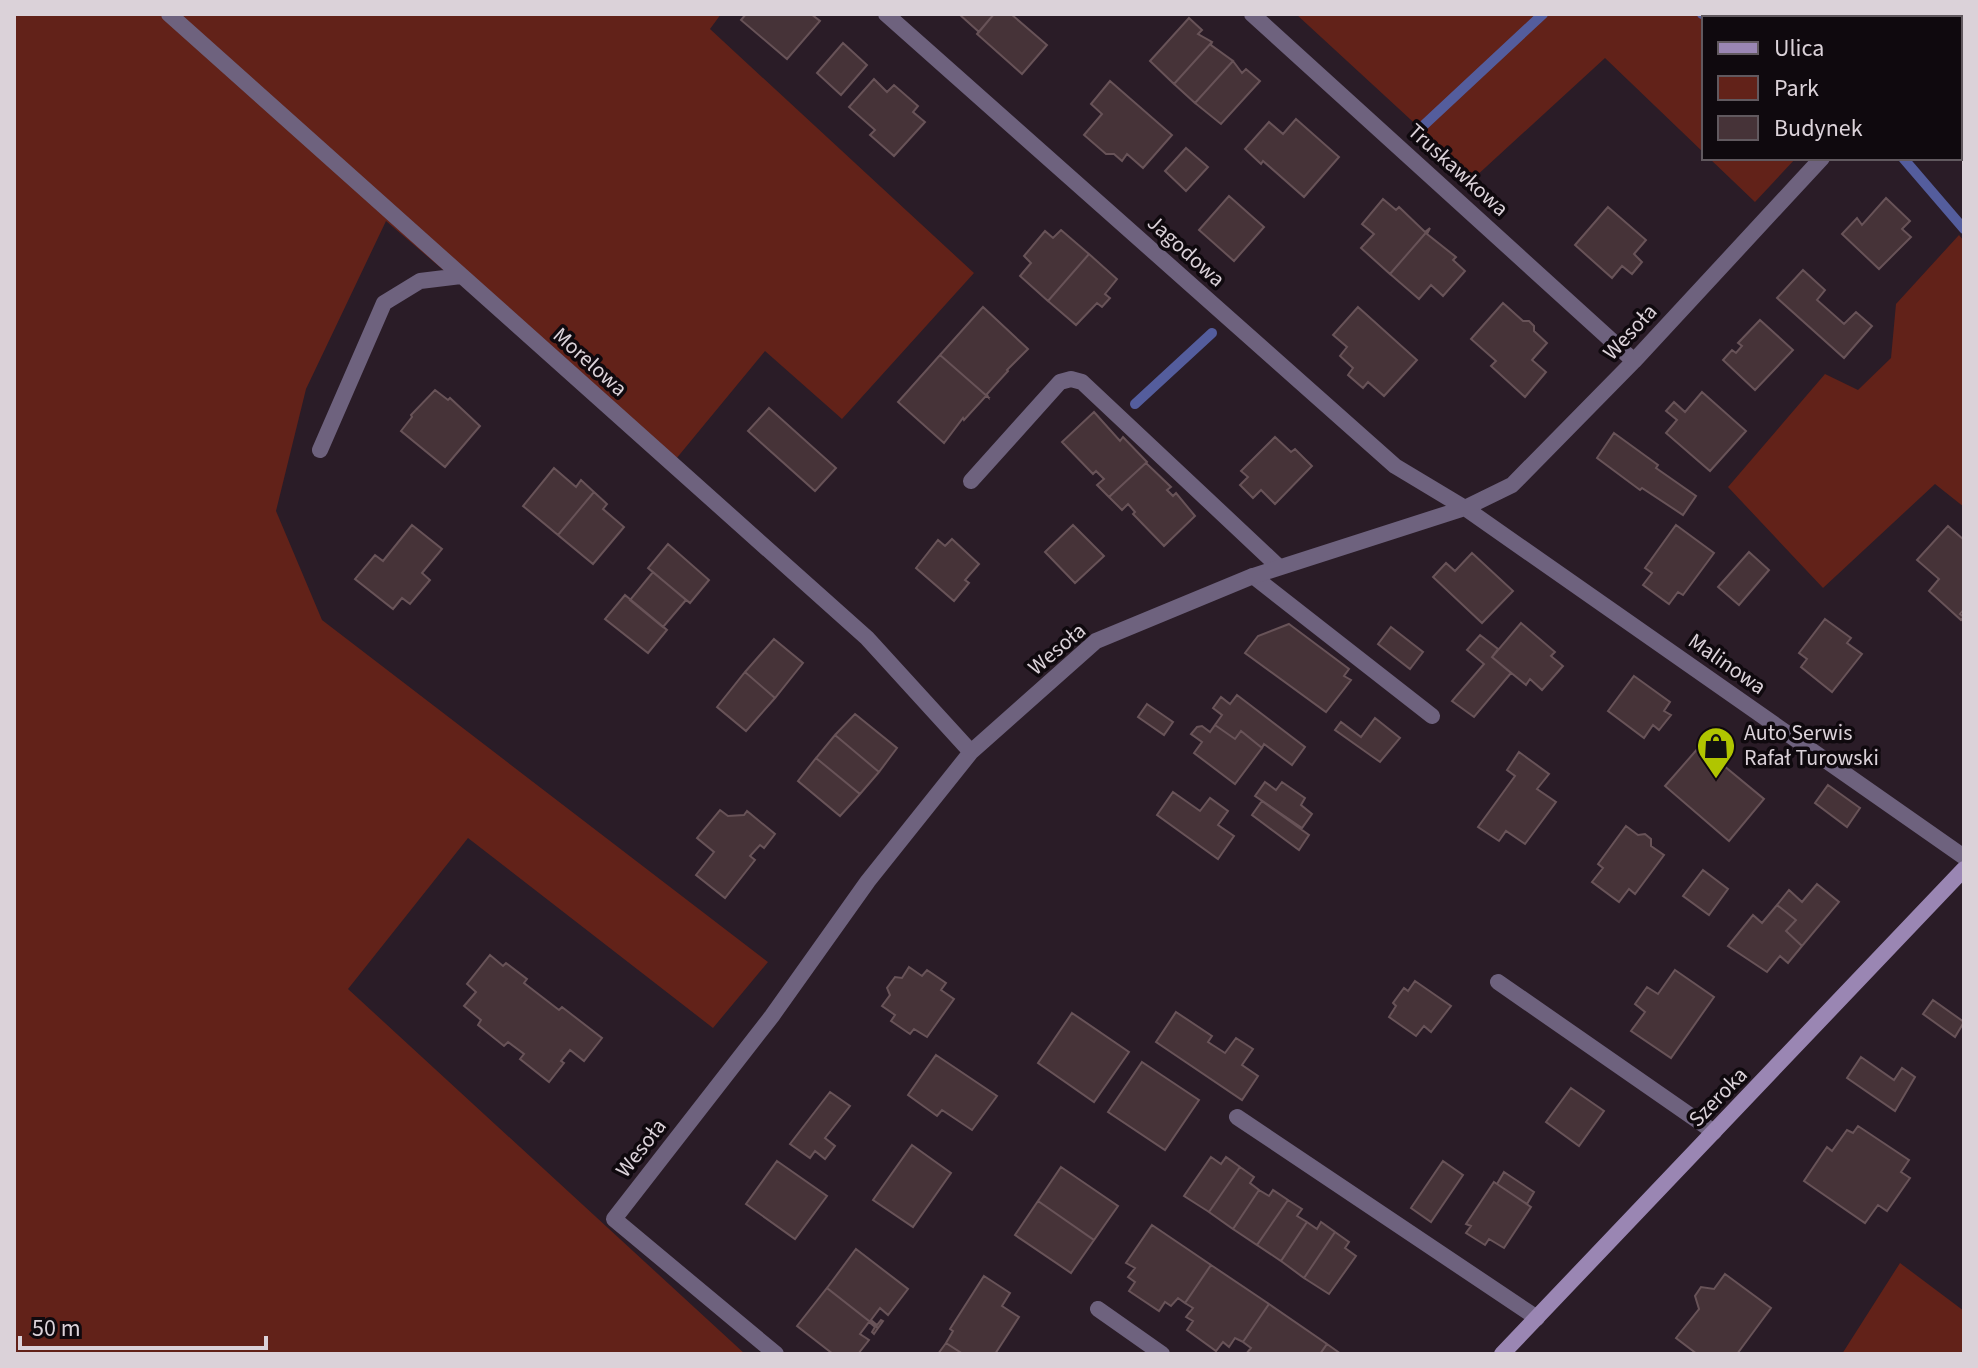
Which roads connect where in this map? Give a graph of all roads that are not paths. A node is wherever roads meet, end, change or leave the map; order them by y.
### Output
1 (169, 14) edge
2 (886, 14) edge
3 (1252, 14) edge
4 (1820, 160) edge
5 (461, 276) junction
6 (1634, 361) junction
7 (320, 450) dead end
8 (971, 481) dead end
9 (1465, 508) junction
10 (1279, 567) junction
11 (1253, 576) junction
12 (1432, 716) dead end
13 (971, 752) junction
14 (1964, 857) edge
15 (1964, 869) edge
16 (1498, 982) dead end
17 (1237, 1117) dead end
18 (1714, 1132) junction
19 (1098, 1309) dead end
20 (1537, 1318) junction
21 (776, 1354) edge
22 (1162, 1354) edge
23 (1502, 1354) edge

1 - 5 street, Morelowa
2 - 9 street, Jagodowa
3 - 6 street, Truskawkowa
4 - 6 street, Wesoła
5 - 7 street
5 - 13 street, Morelowa
6 - 9 street, Wesoła
8 - 10 street
9 - 10 street, Wesoła
9 - 14 street, Malinowa
10 - 11 street, Wesoła
11 - 12 street
11 - 13 street, Wesoła
13 - 21 street, Wesoła
15 - 18 street, Szeroka
16 - 18 street
17 - 20 street
18 - 20 street, Szeroka
19 - 22 street
20 - 23 street, Szeroka

